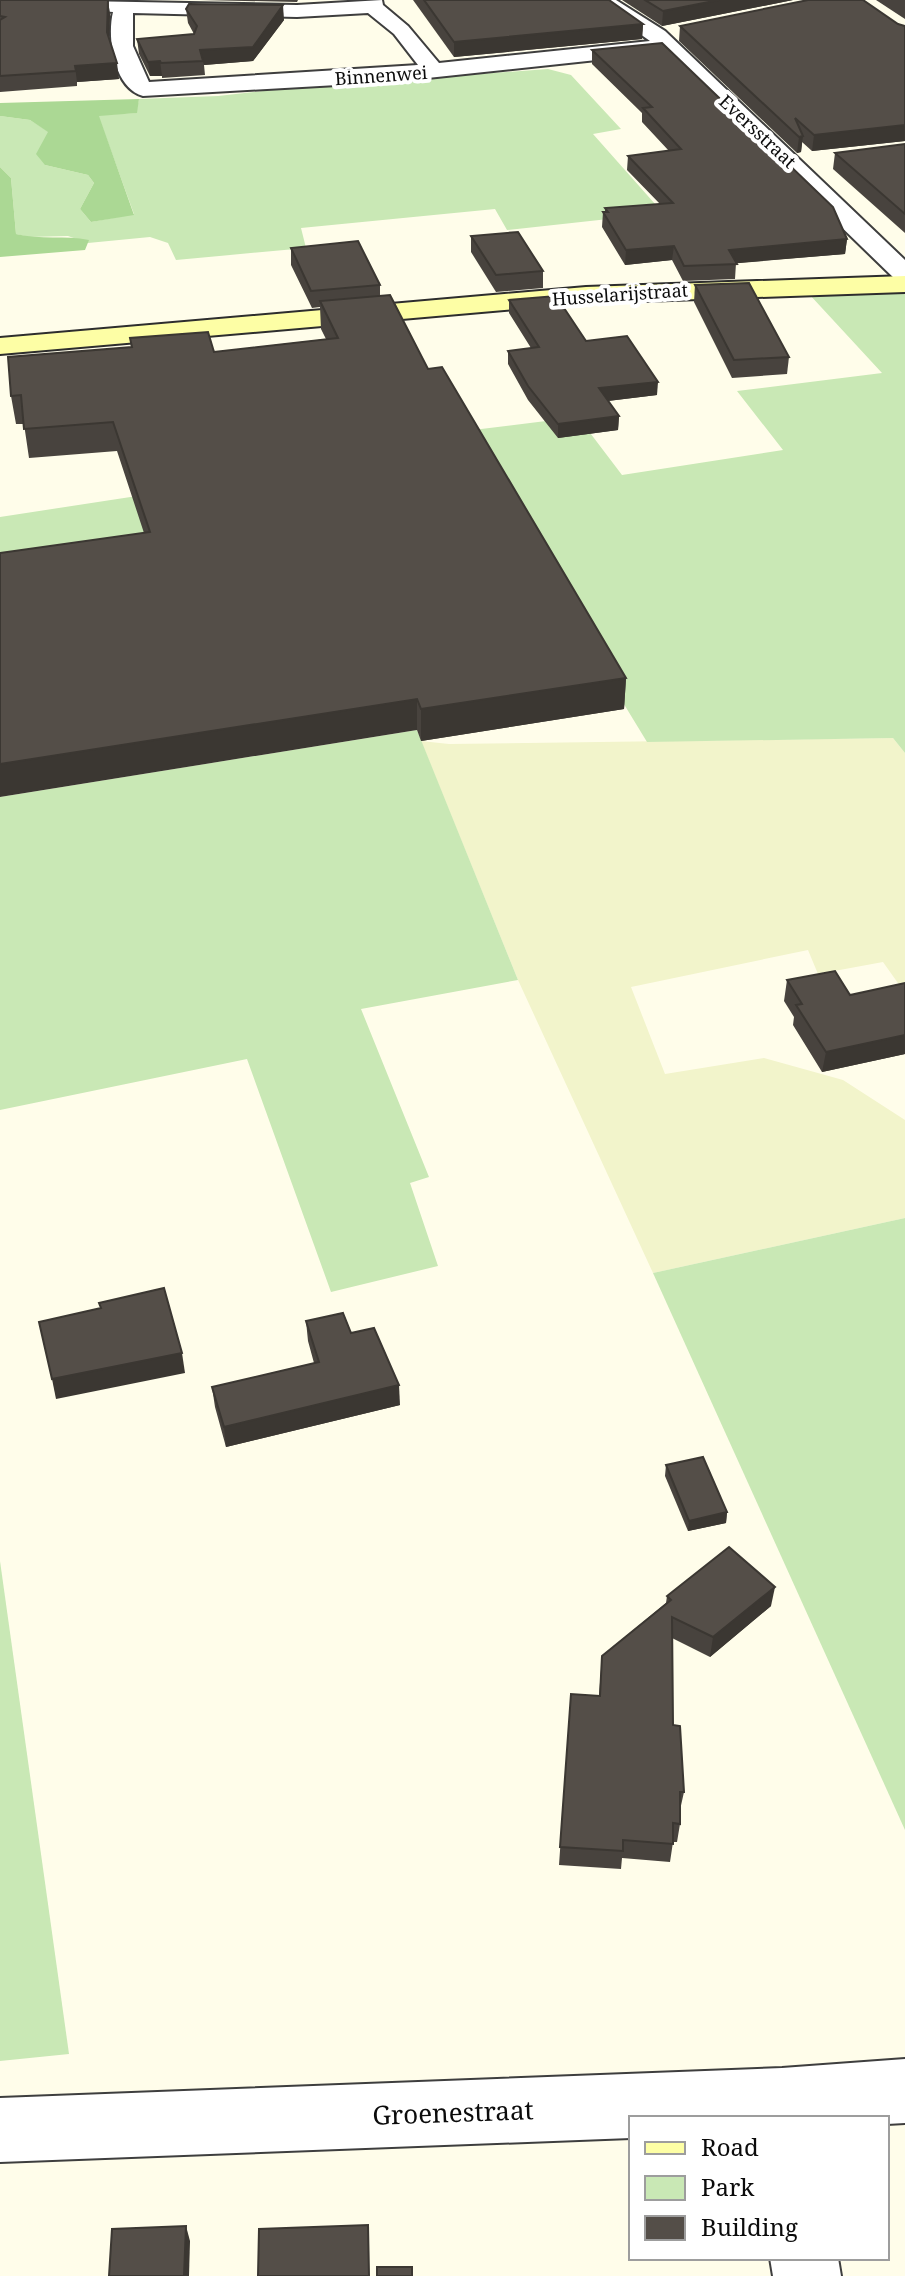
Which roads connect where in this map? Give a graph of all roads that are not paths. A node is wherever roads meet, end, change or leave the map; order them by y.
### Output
1 (39, 0) edge
2 (602, 0) edge
3 (125, 4) edge
4 (183, 4) edge
5 (370, 5) edge
6 (687, 31) edge
7 (180, 33) edge
8 (662, 41) junction
9 (434, 71) junction
10 (821, 160) edge
11 (793, 164) junction
12 (905, 274) edge
13 (905, 284) edge
14 (0, 346) edge
15 (905, 2091) edge
16 (783, 2109) edge
17 (0, 2130) edge

1 - 3 street
2 - 8 street, Eversstraat
3 - 4 street
3 - 9 street, Binnenwei
4 - 5 street
4 - 7 street
5 - 9 street
6 - 8 street, Binnenwei
8 - 9 street, Binnenwei
8 - 11 street, Eversstraat
10 - 11 street
11 - 12 street, Eversstraat
13 - 14 street, Husselarijstraat
15 - 16 street, Groenestraat
16 - 17 street, Groenestraat

